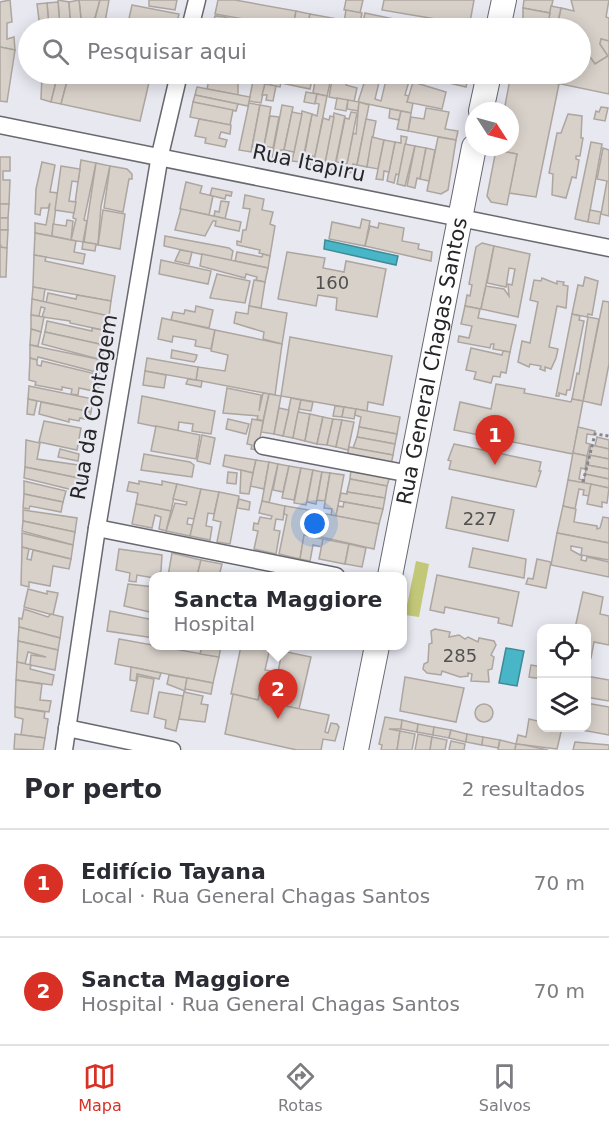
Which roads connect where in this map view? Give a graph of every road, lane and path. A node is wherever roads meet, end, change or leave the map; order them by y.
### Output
1 (197, 0) edge
2 (504, 0) edge
3 (192, 18) edge
4 (500, 18) edge
5 (177, 84) edge
6 (487, 84) edge
7 (484, 102) edge
8 (0, 125) edge
9 (160, 155) junction
10 (472, 156) edge
11 (460, 218) junction
12 (609, 248) edge
13 (609, 436) edge
14 (263, 446) dead end
15 (411, 474) junction
16 (583, 482) dead end
17 (97, 528) junction
18 (316, 572) edge
19 (391, 572) edge
20 (376, 650) edge
21 (67, 728) junction
22 (64, 750) edge
23 (172, 750) edge
24 (356, 750) edge

1 - 3 street
2 - 4 street
5 - 9 street, Rua da Contagem
6 - 7 street
8 - 9 street, Rua Itapiru
9 - 11 street, Rua Itapiru
9 - 17 street, Rua da Contagem
10 - 11 street, Rua General Chagas Santos
11 - 12 street, Rua Itapiru
11 - 15 street, Rua General Chagas Santos
13 - 16 path
14 - 15 street
15 - 19 street, Rua General Chagas Santos
17 - 18 street
17 - 21 street, Rua da Contagem
20 - 24 street
21 - 22 street, Rua da Contagem
21 - 23 street

